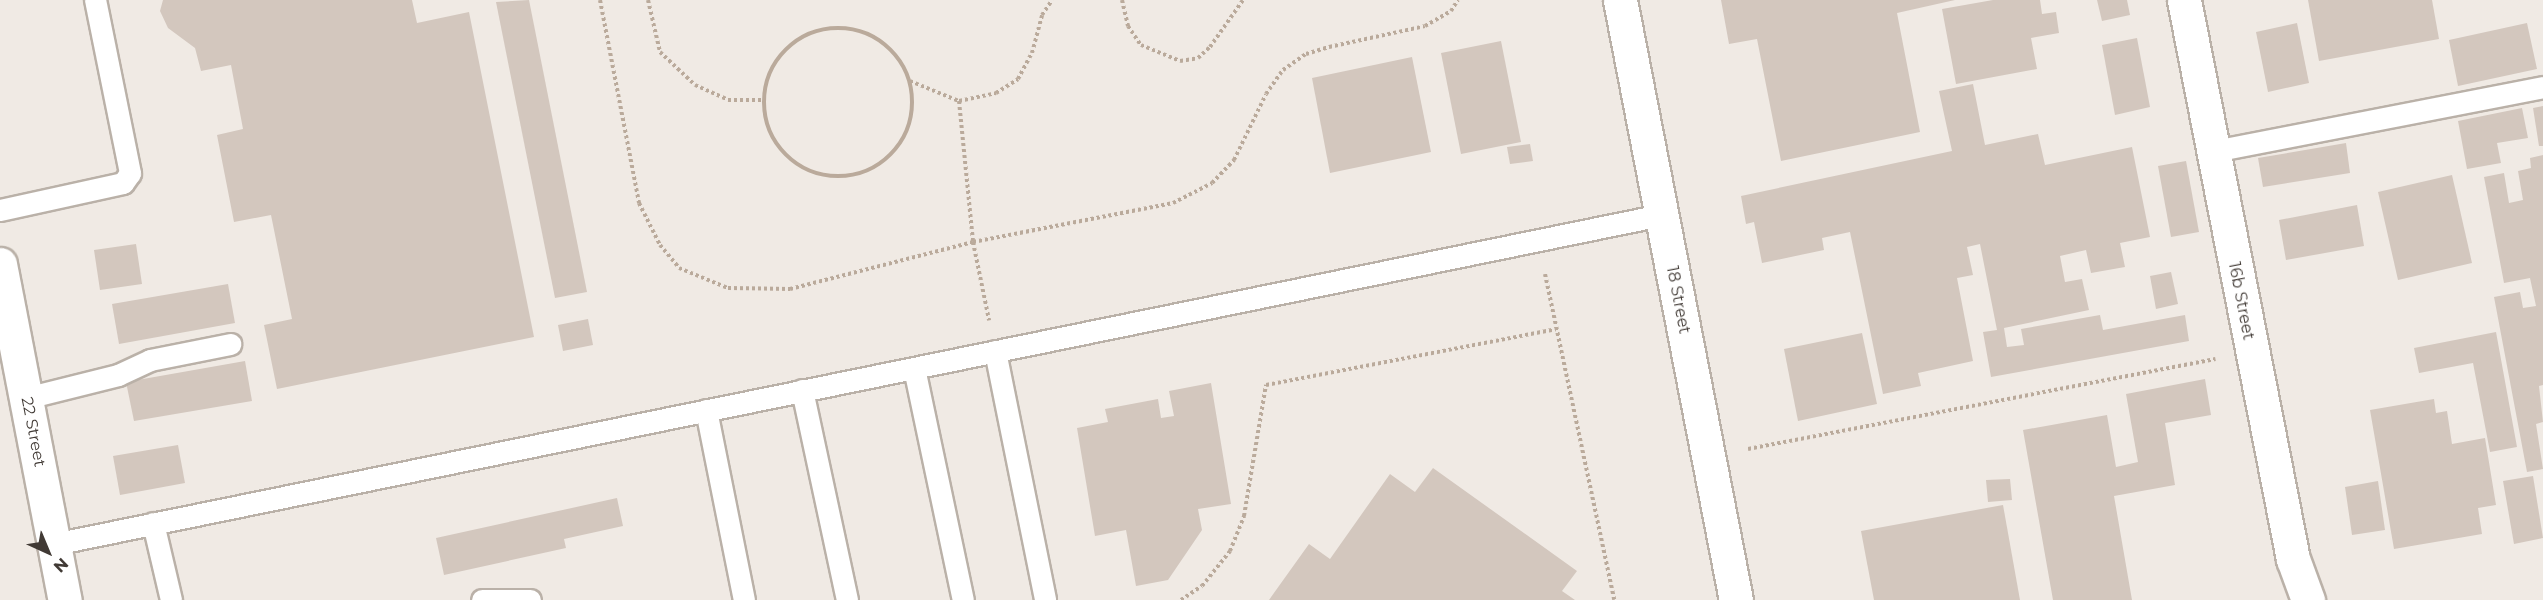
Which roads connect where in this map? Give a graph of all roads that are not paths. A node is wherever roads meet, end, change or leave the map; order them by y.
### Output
1 (95, 0) edge
2 (1620, 0) edge
3 (2184, 0) edge
4 (2543, 87) edge
5 (2214, 151) junction
6 (0, 210) edge
7 (1662, 215) junction
8 (0, 264) edge
9 (230, 344) dead end
10 (995, 351) junction
11 (914, 368) junction
12 (802, 390) junction
13 (26, 398) junction
14 (706, 410) junction
15 (153, 523) junction
16 (54, 543) junction
17 (65, 600) edge
18 (171, 600) edge
19 (482, 600) edge
20 (530, 600) edge
21 (744, 600) edge
22 (847, 600) edge
23 (963, 600) edge
24 (1045, 600) edge
25 (1736, 600) edge
26 (2308, 600) edge

1 - 6 lane
2 - 7 street, 18 Street
3 - 5 street, 16b Street
4 - 5 lane
5 - 26 street, 16b Street
7 - 10 lane
7 - 25 street, 18 Street
8 - 13 street, 22 Street
9 - 13 lane
10 - 11 lane
10 - 24 lane
11 - 12 lane
11 - 23 lane
12 - 14 lane
12 - 22 lane
13 - 16 street, 22 Street
14 - 15 lane
14 - 21 lane
15 - 16 lane
15 - 18 lane
16 - 17 street, 22 Street
19 - 20 lane

